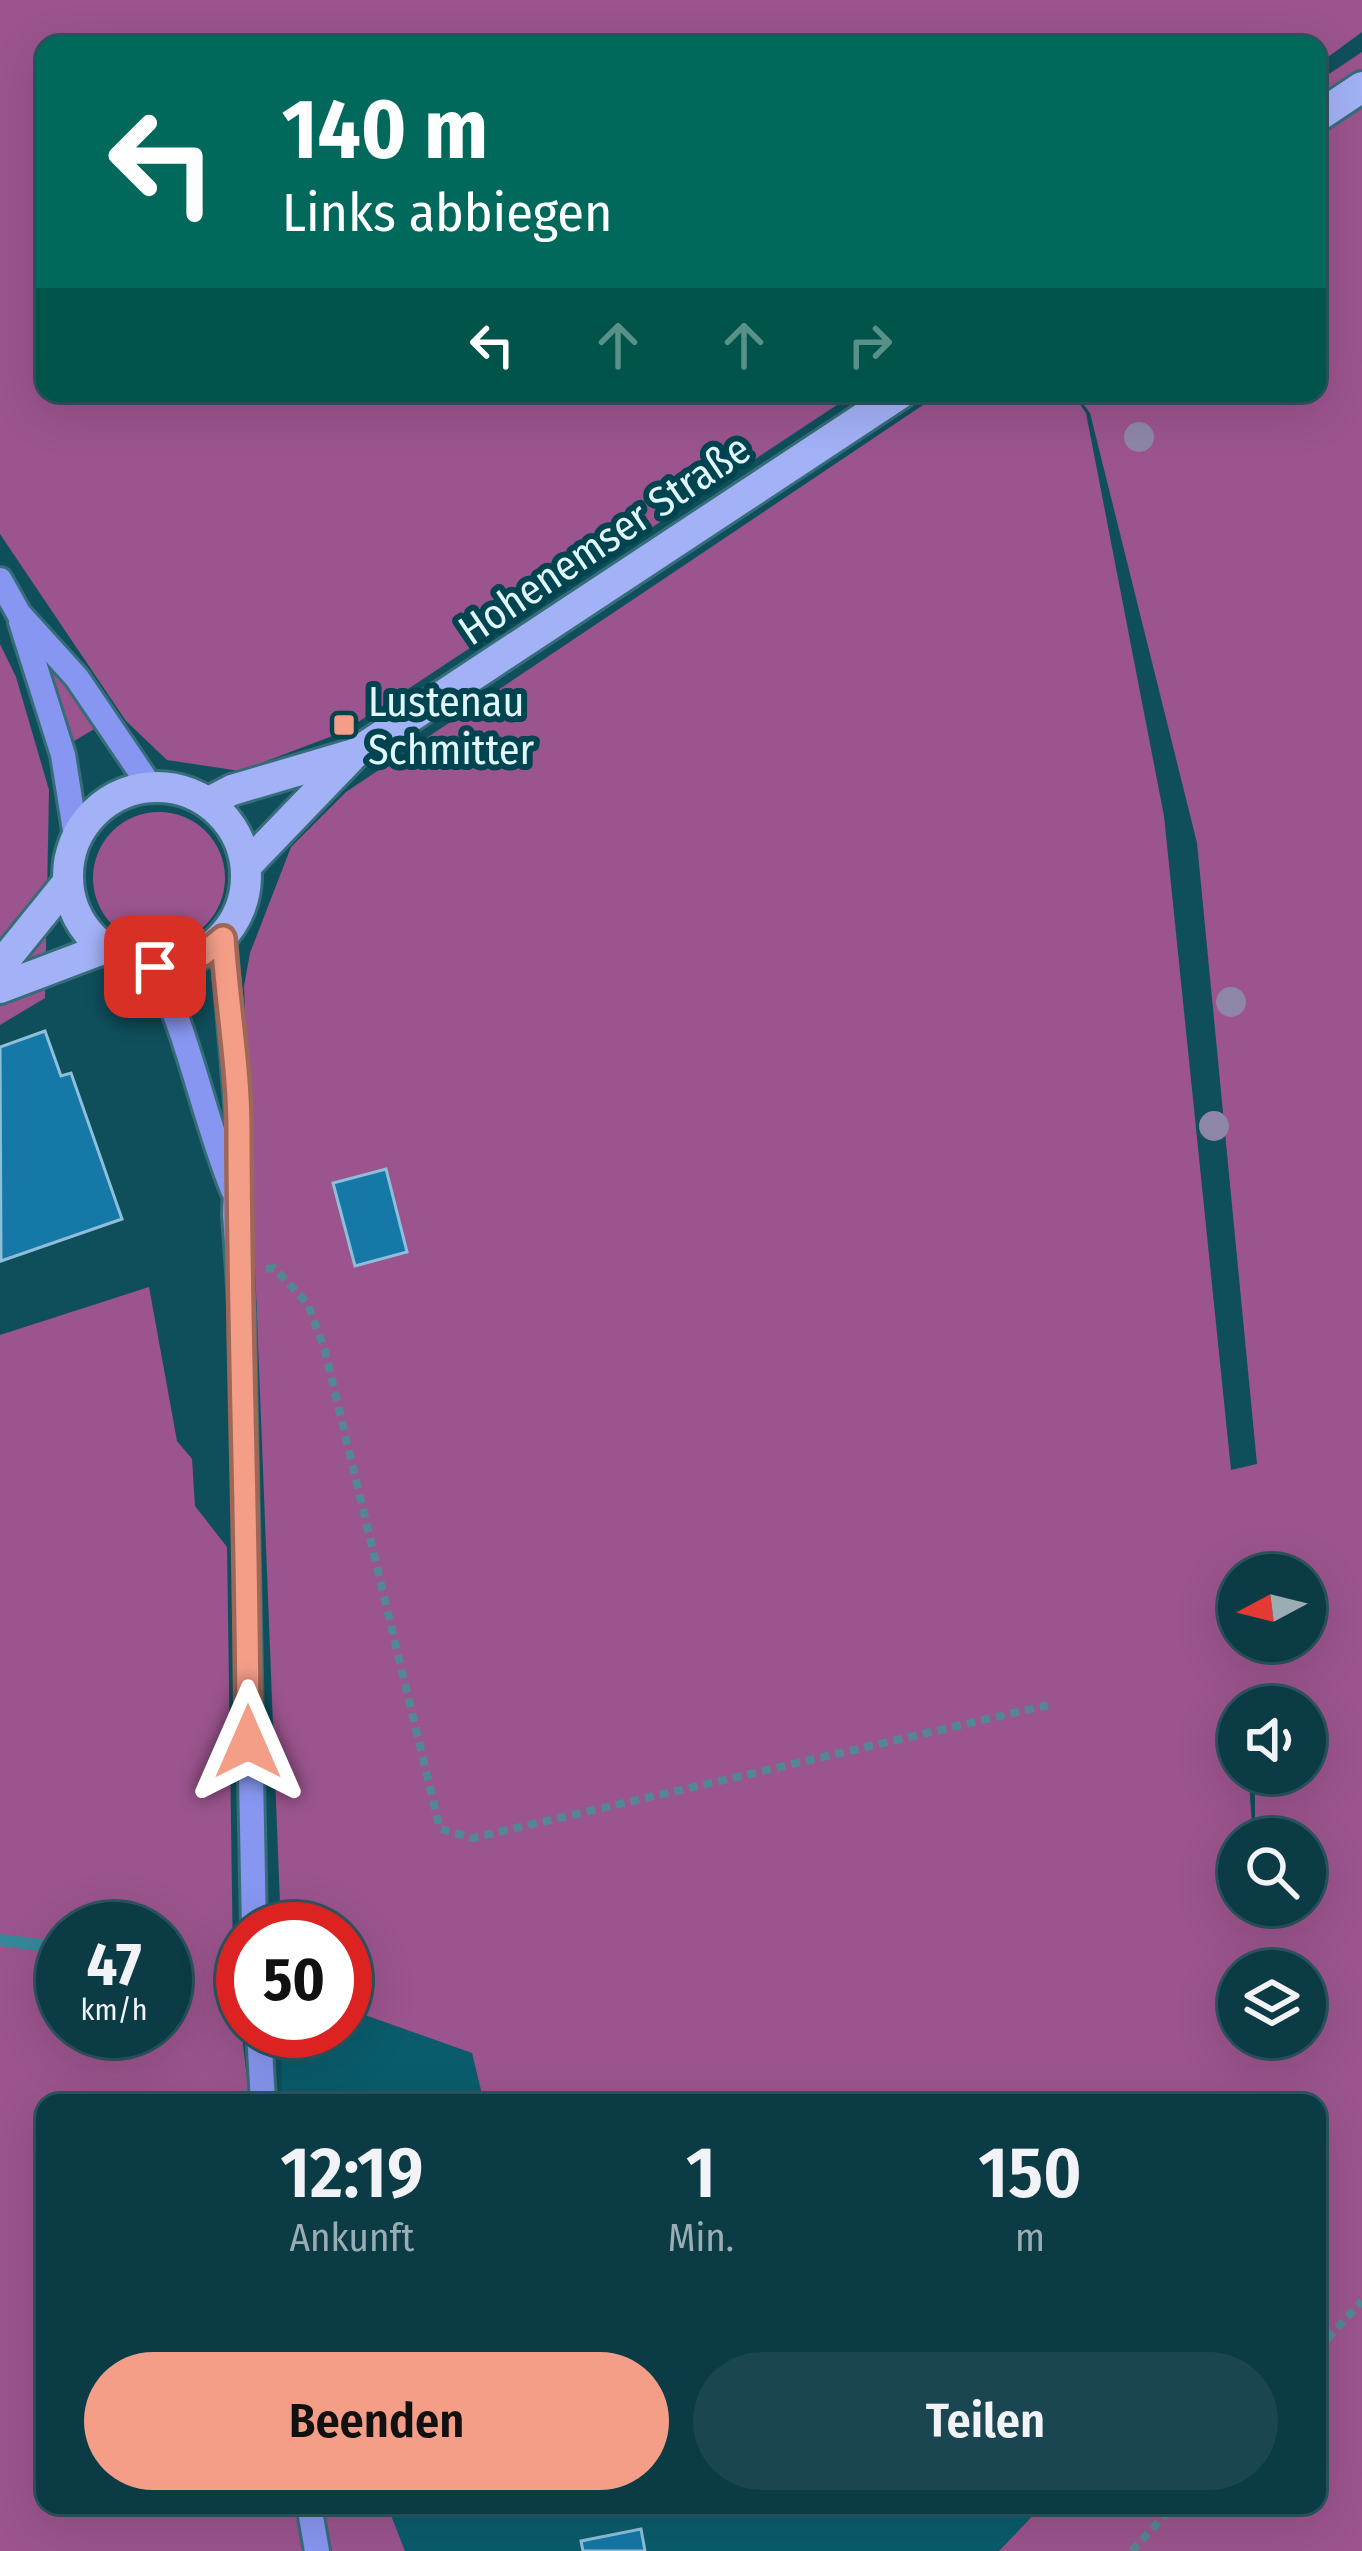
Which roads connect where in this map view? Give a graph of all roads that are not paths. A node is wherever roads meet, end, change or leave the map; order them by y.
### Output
1 (1362, 87) edge
2 (1326, 111) edge
3 (887, 402) edge
4 (0, 580) edge
5 (19, 614) junction
6 (354, 754) junction
7 (151, 786) junction
8 (209, 802) junction
9 (76, 837) junction
10 (247, 865) junction
11 (68, 882) junction
12 (223, 938) junction
13 (103, 949) junction
14 (0, 966) edge
15 (155, 967) junction
16 (0, 988) edge
17 (235, 1196) junction
18 (253, 1902) edge
19 (260, 2058) edge
20 (262, 2094) edge
21 (311, 2514) edge
22 (317, 2551) edge

1 - 2 main road
3 - 6 main road, Hohenemser Straße
4 - 5 main road
5 - 7 main road
5 - 9 main road
6 - 8 main road, Hohenemser Straße
6 - 10 main road, Hohenemser Straße
7 - 8 main road
7 - 9 main road
8 - 10 main road
9 - 11 main road
10 - 12 main road
11 - 13 main road
11 - 14 main road
12 - 15 main road
12 - 17 main road
13 - 15 main road
13 - 16 main road
15 - 17 main road
17 - 18 main road
19 - 20 main road
21 - 22 main road

